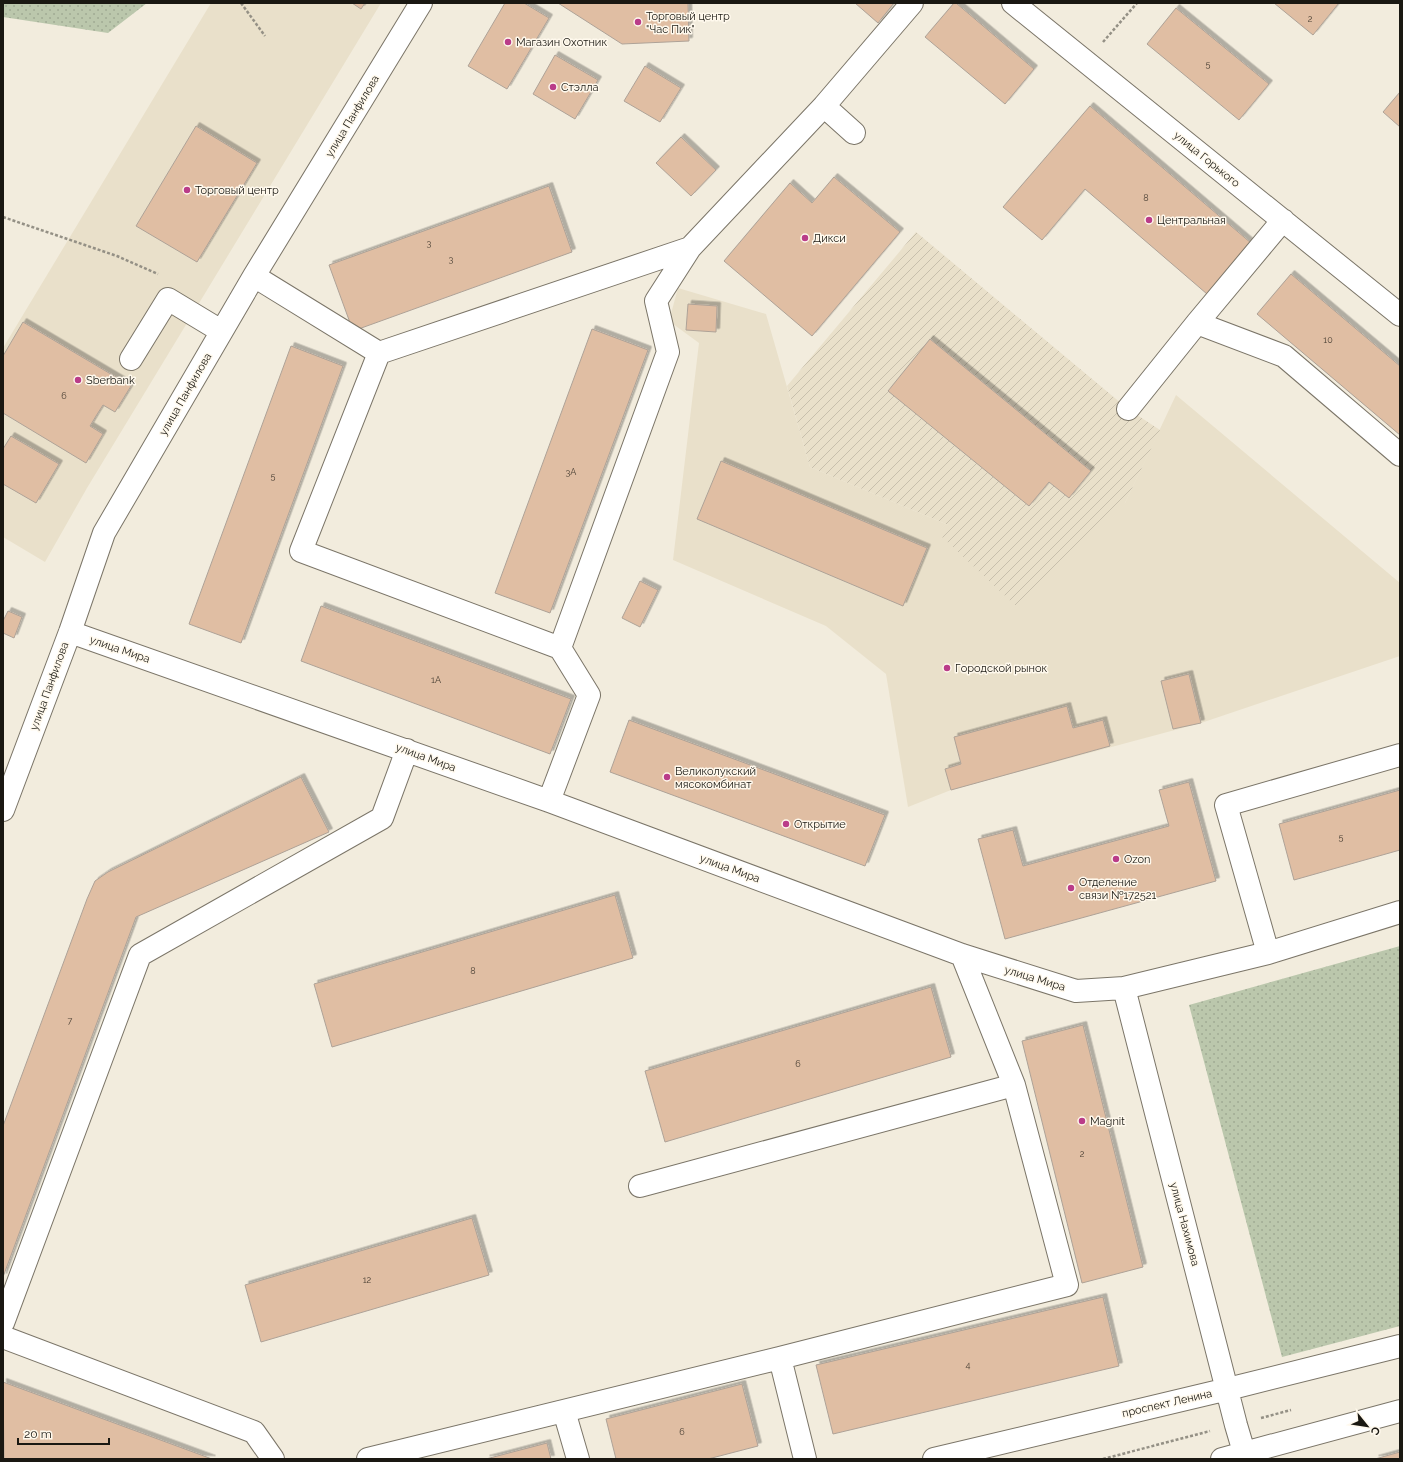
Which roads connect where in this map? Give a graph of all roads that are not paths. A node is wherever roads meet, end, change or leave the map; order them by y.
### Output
1 (421, 3) edge
2 (912, 3) edge
3 (1013, 3) edge
4 (824, 106) junction
5 (854, 132) dead end
6 (1283, 220) junction
7 (690, 248) junction
8 (254, 276) junction
9 (1400, 315) edge
10 (1197, 323) junction
11 (221, 331) junction
12 (379, 353) junction
13 (131, 359) dead end
14 (1128, 409) dead end
15 (1400, 454) edge
16 (70, 632) junction
17 (560, 648) junction
18 (407, 750) junction
19 (1400, 755) edge
20 (549, 801) junction
21 (3, 810) edge
22 (1400, 912) edge
23 (1268, 953) junction
24 (962, 955) junction
25 (1124, 988) junction
26 (1014, 1085) junction
27 (640, 1186) dead end
28 (3, 1323) edge
29 (3, 1337) edge
30 (1400, 1346) edge
31 (780, 1358) junction
32 (1228, 1389) junction
33 (1400, 1410) edge
34 (564, 1411) junction
35 (1245, 1456) edge
36 (273, 1459) edge
37 (368, 1459) edge
38 (578, 1459) edge
39 (806, 1459) edge
40 (934, 1459) edge
41 (1222, 1459) edge

1 - 8 street, улица Панфилова
2 - 4 street
3 - 6 street, улица Горького
4 - 5 street
4 - 7 street
6 - 9 street, улица Горького
6 - 10 street
7 - 12 street
7 - 17 street
8 - 11 street, улица Панфилова
8 - 12 street
10 - 14 street
10 - 15 street
11 - 13 street
11 - 16 street, улица Панфилова
12 - 17 street
16 - 18 street, улица Мира
16 - 21 street, улица Панфилова
17 - 20 street
18 - 20 street, улица Мира
18 - 28 street
19 - 23 street
20 - 24 street, улица Мира
22 - 23 street, улица Мира
23 - 25 street, улица Мира
24 - 25 street, улица Мира
24 - 26 street
25 - 32 street, улица Нахимова
26 - 27 street
26 - 31 street
29 - 36 street
30 - 32 street, проспект Ленина
31 - 34 street
31 - 39 street
32 - 35 street, улица Нахимова
32 - 40 street, проспект Ленина
33 - 35 street
34 - 37 street
34 - 38 street
35 - 41 street

